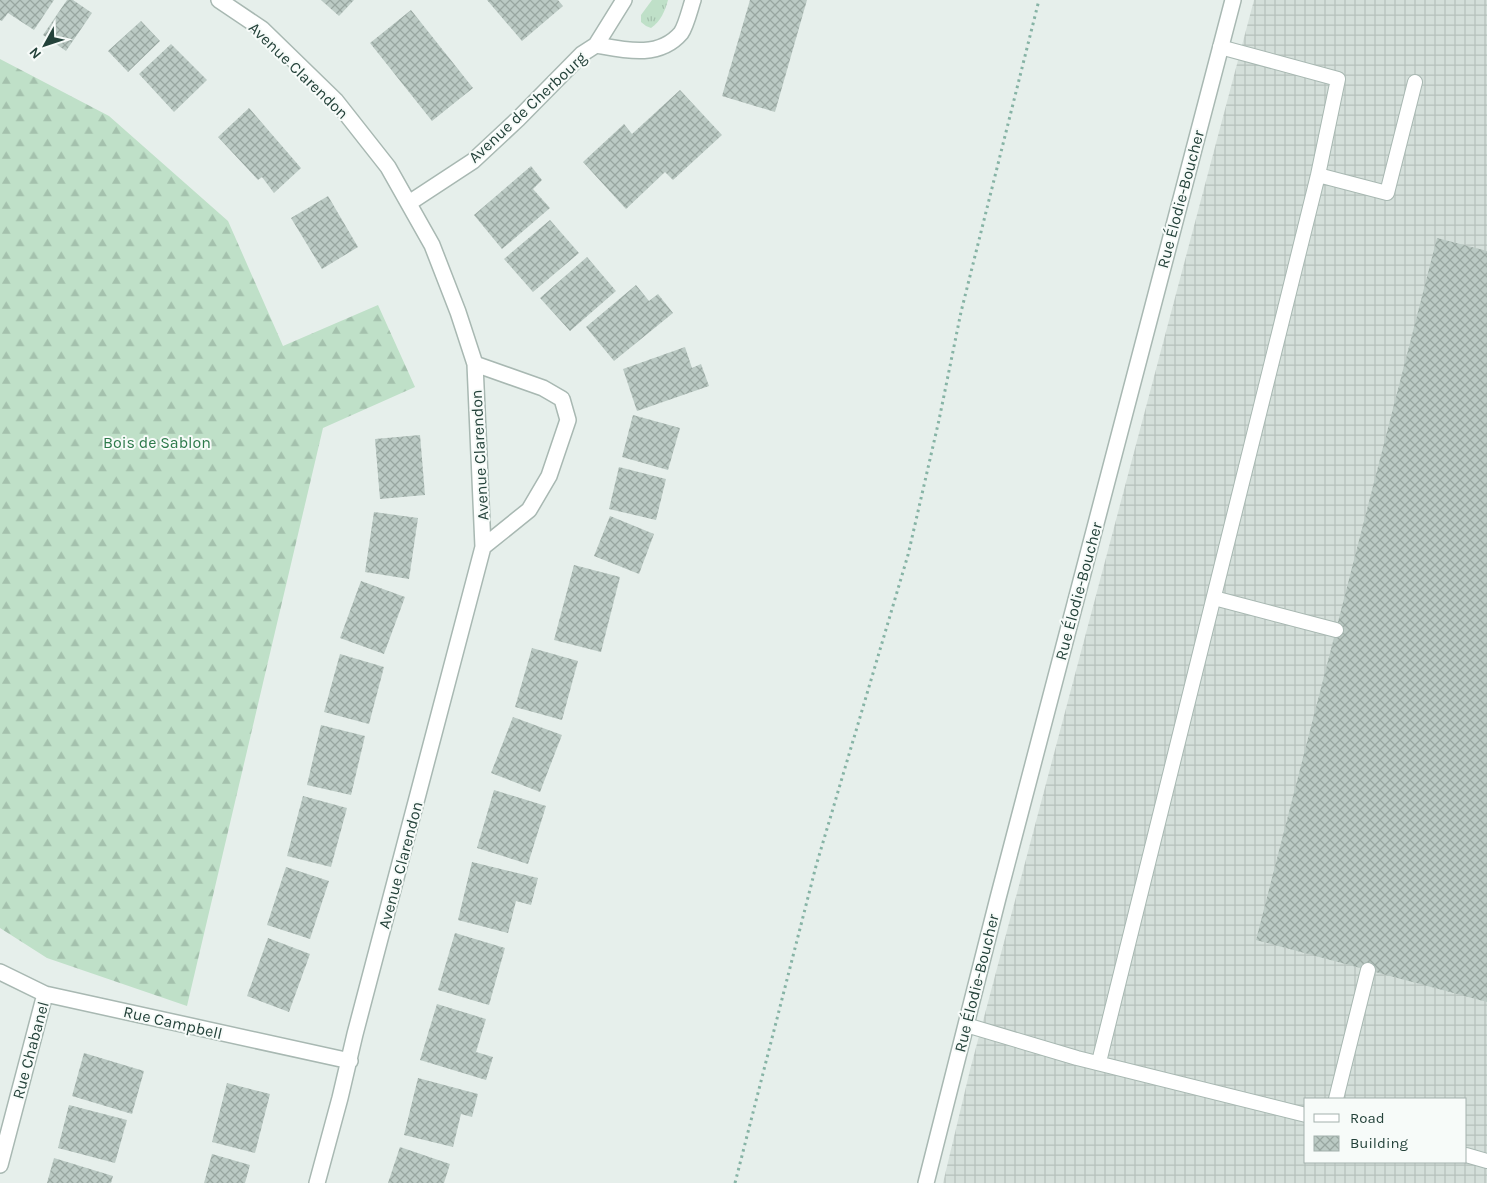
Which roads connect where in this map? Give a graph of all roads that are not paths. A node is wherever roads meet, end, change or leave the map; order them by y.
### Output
1 (219, 0) edge
2 (624, 0) edge
3 (693, 0) edge
4 (1233, 0) edge
5 (596, 45) junction
6 (1220, 47) junction
7 (1415, 82) dead end
8 (1318, 175) junction
9 (409, 203) junction
10 (474, 364) junction
11 (483, 547) junction
12 (1214, 598) junction
13 (1336, 630) dead end
14 (1368, 970) dead end
15 (0, 972) edge
16 (45, 994) junction
17 (966, 1025) junction
18 (350, 1061) junction
19 (1099, 1062) junction
20 (1336, 1098) edge
21 (1304, 1114) edge
22 (1467, 1155) edge
23 (1487, 1161) edge
24 (0, 1165) edge
25 (317, 1183) edge
26 (926, 1183) edge

1 - 9 street, Avenue Clarendon
2 - 5 street, Avenue de Cherbourg
3 - 5 street, Avenue de Cherbourg
4 - 6 street, Rue Élodie-Boucher
5 - 9 street, Avenue de Cherbourg
6 - 8 lane
6 - 17 street, Rue Élodie-Boucher
7 - 8 lane
8 - 12 lane
9 - 10 street, Avenue Clarendon
10 - 11 street, Avenue Clarendon
10 - 11 street, Avenue Clarendon
11 - 18 street, Avenue Clarendon
12 - 13 lane
12 - 19 lane
14 - 20 lane
15 - 16 street, Rue Campbell
16 - 18 street, Rue Campbell
16 - 24 street, Rue Chabanel
17 - 19 lane
17 - 26 street, Rue Élodie-Boucher
18 - 25 street, Avenue Clarendon
19 - 21 lane
22 - 23 lane

